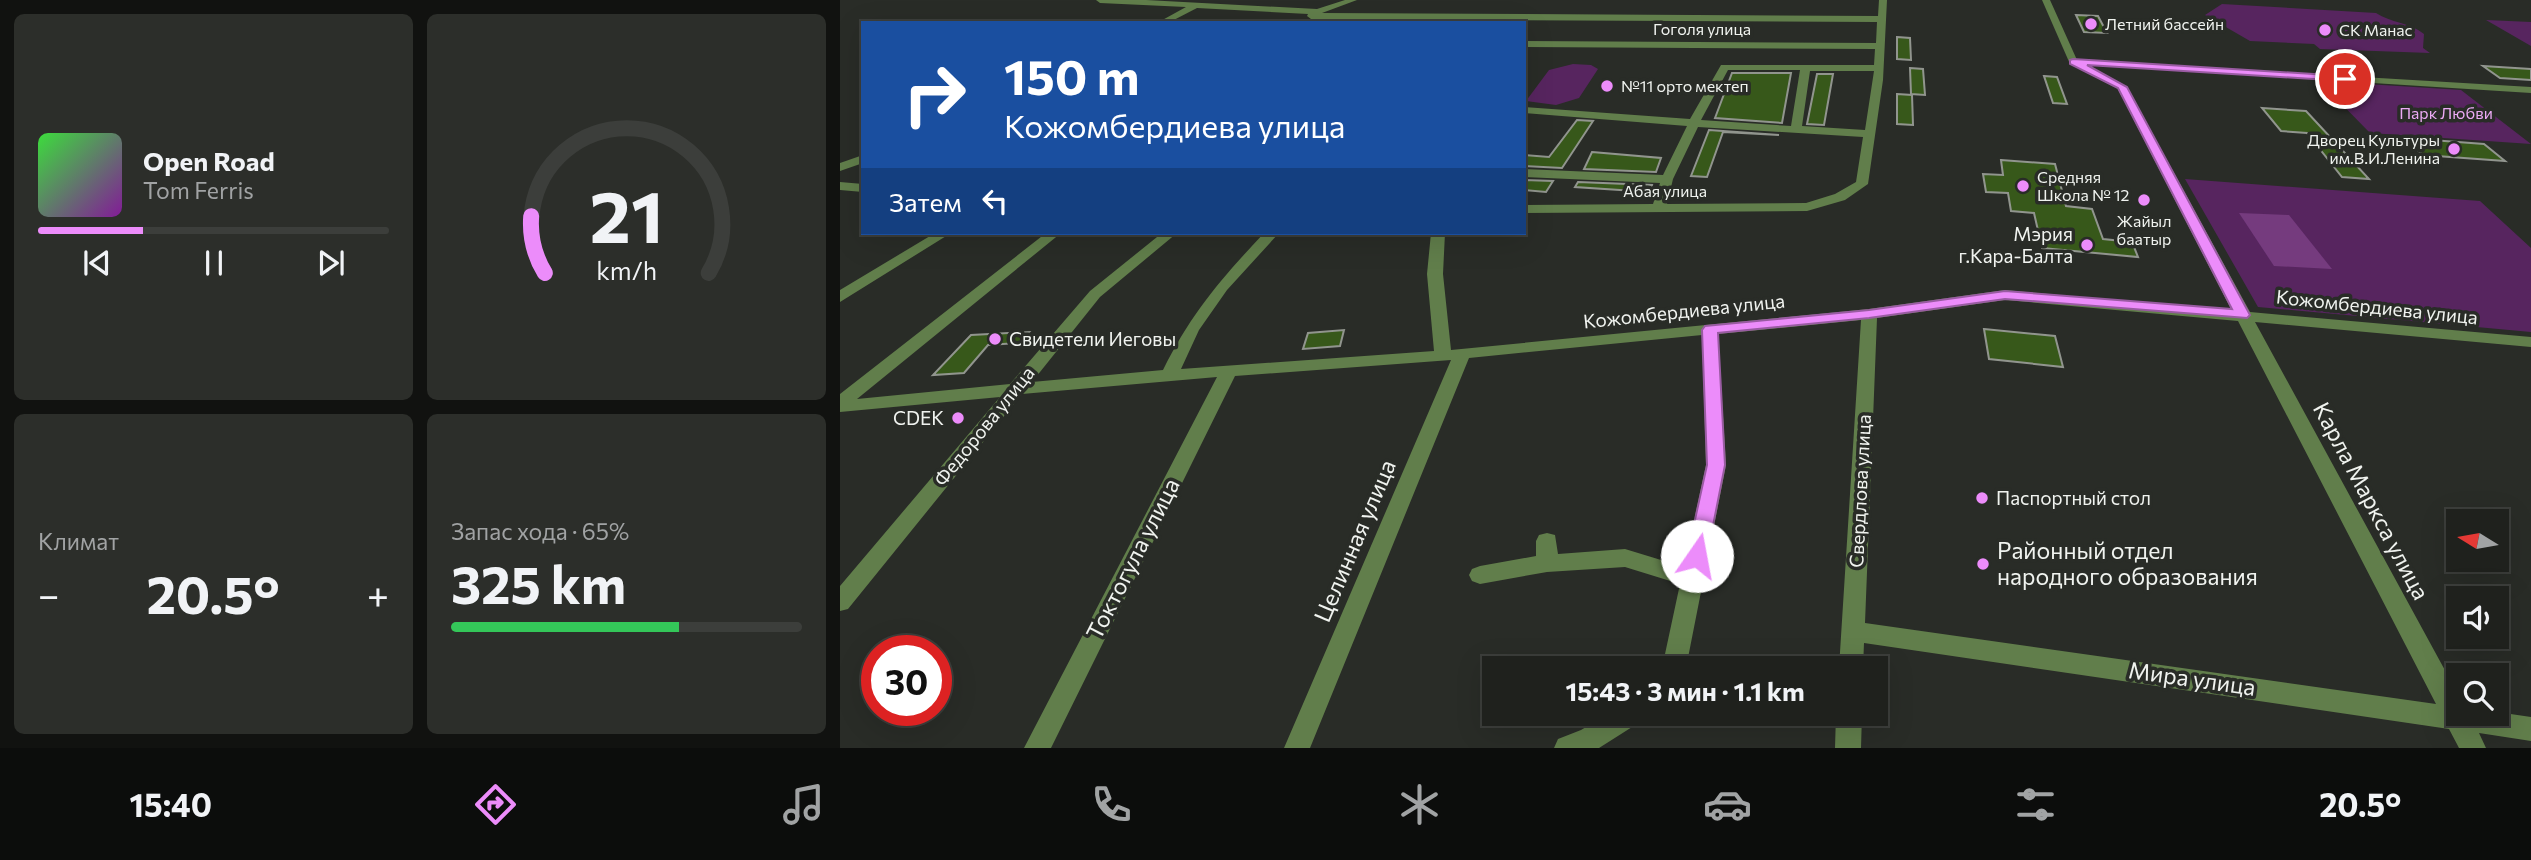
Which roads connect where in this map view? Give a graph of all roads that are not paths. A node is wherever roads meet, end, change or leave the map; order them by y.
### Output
1 (1100, 0) edge
2 (1353, 0) edge
3 (1883, 0) edge
4 (2046, 0) edge
5 (1196, 5) junction
6 (1315, 14) junction
7 (1882, 19) junction
8 (1165, 21) edge
9 (1297, 21) edge
10 (1526, 44) edge
11 (1880, 46) junction
12 (2073, 62) junction
13 (1806, 67) junction
14 (1879, 68) junction
15 (2531, 90) edge
16 (1526, 110) edge
17 (1694, 123) junction
18 (1796, 129) junction
19 (1870, 134) junction
20 (861, 160) edge
21 (840, 167) edge
22 (1526, 173) edge
23 (1667, 179) junction
24 (840, 186) edge
25 (861, 188) edge
26 (1659, 208) junction
27 (1526, 209) edge
28 (941, 235) edge
29 (1051, 235) edge
30 (1168, 235) edge
31 (1270, 235) edge
32 (1438, 235) edge
33 (840, 297) edge
34 (1869, 314) junction
35 (2242, 315) junction
36 (1710, 330) junction
37 (2531, 342) edge
38 (1453, 355) junction
39 (1229, 370) junction
40 (1169, 375) junction
41 (1014, 389) junction
42 (840, 404) edge
43 (1480, 575) dead end
44 (1693, 579) junction
45 (840, 602) edge
46 (1852, 631) junction
47 (1677, 656) edge
48 (1851, 656) edge
49 (2446, 696) edge
50 (2446, 715) edge
51 (2509, 725) edge
52 (1611, 726) edge
53 (1848, 726) edge
54 (2462, 726) edge
55 (2531, 729) edge
56 (1037, 748) edge
57 (1297, 748) edge
58 (1567, 748) edge
59 (1847, 748) edge
60 (2473, 748) edge

1 - 5 street
2 - 6 street
3 - 7 street
4 - 12 street
5 - 6 street
5 - 8 street
6 - 7 street
6 - 9 street
7 - 11 street
10 - 11 street, Гоголя улица
11 - 14 street
12 - 15 street
12 - 35 street, Карла Маркса улица
13 - 14 street
13 - 17 street
13 - 18 street
14 - 19 street
16 - 17 street
17 - 18 street
17 - 23 street
18 - 19 street
19 - 26 street, Абая улица
20 - 21 street
22 - 23 street
23 - 26 street
24 - 25 street
26 - 27 street, Абая улица
28 - 33 street
29 - 42 street
30 - 41 street, Федорова улица
31 - 40 street
32 - 38 street, Целинная улица
34 - 35 street, Кожомбердиева улица
34 - 36 street, Кожомбердиева улица
34 - 46 street, Свердлова улица
35 - 37 street, Кожомбердиева улица
35 - 49 street, Карла Маркса улица
36 - 38 street, Кожомбердиева улица
36 - 44 street
38 - 39 street, Кожомбердиева улица
38 - 57 street, Целинная улица
39 - 40 street, Кожомбердиева улица
39 - 56 street, Токтогула улица
40 - 41 street, Кожомбердиева улица
41 - 42 street, Кожомбердиева улица
41 - 45 street, Федорова улица
43 - 44 street
44 - 47 street
46 - 48 street, Свердлова улица
46 - 50 street, Мира улица
51 - 55 street, Мира улица
52 - 58 street
53 - 59 street
54 - 60 street, Карла Маркса улица

